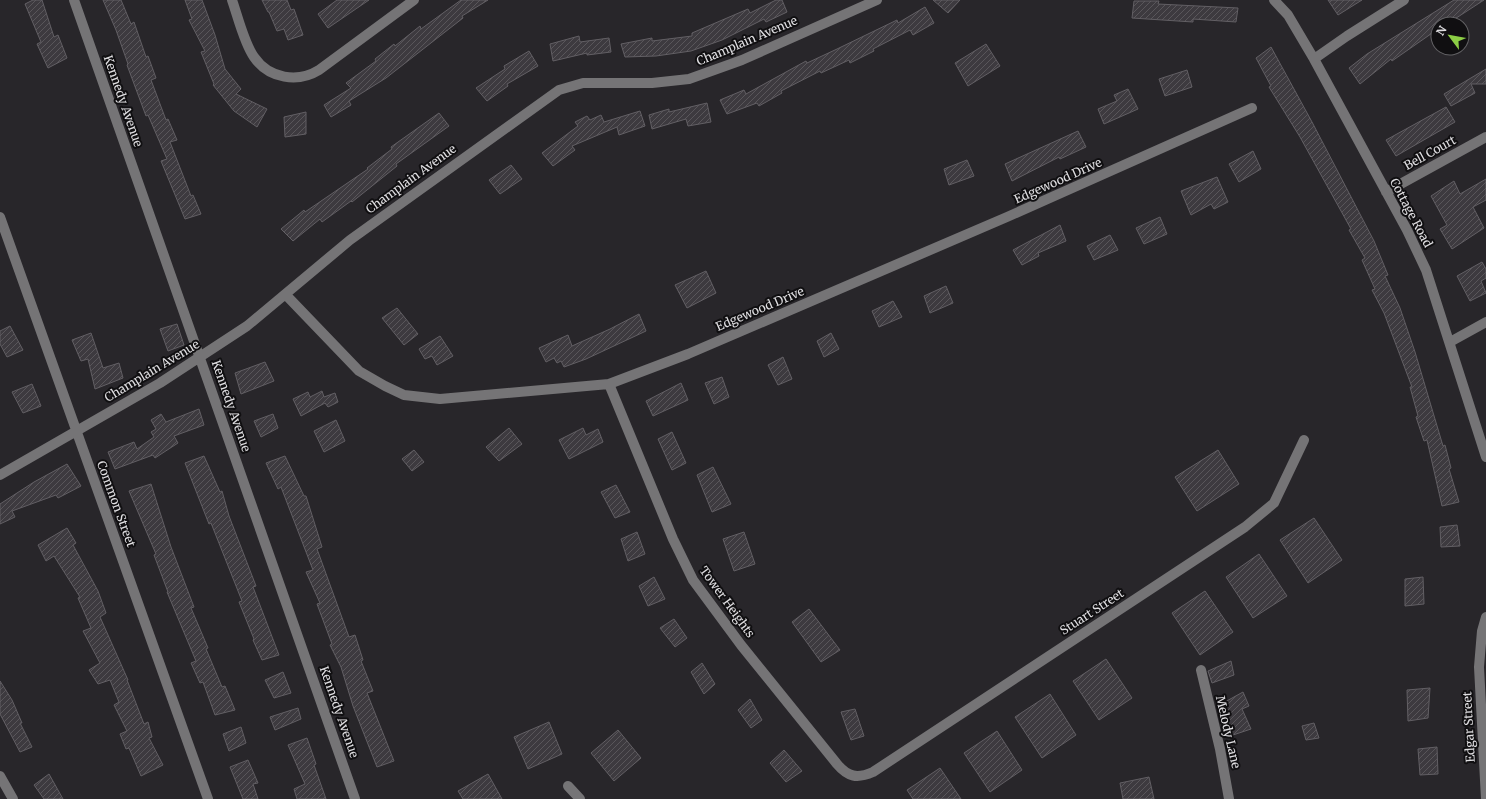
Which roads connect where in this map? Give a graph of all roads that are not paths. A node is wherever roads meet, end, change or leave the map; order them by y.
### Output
1 (74, 0) edge
2 (232, 0) edge
3 (414, 0) edge
4 (877, 0) edge
5 (1274, 0) edge
6 (1404, 0) edge
7 (1314, 59) junction
8 (1252, 108) dead end
9 (1486, 137) edge
10 (1386, 192) junction
11 (0, 217) edge
12 (286, 295) junction
13 (1486, 322) edge
14 (1450, 342) junction
15 (200, 358) junction
16 (609, 384) junction
17 (77, 432) junction
18 (1304, 440) dead end
19 (1486, 457) edge
20 (0, 475) edge
21 (1486, 617) edge
22 (1201, 670) dead end
23 (0, 776) edge
24 (862, 776) joint
25 (568, 786) dead end
26 (12, 799) edge
27 (208, 799) edge
28 (356, 799) edge
29 (580, 799) edge
30 (1229, 799) edge
31 (1486, 799) edge

1 - 15 street, Kennedy Avenue
2 - 3 street
4 - 12 street, Champlain Avenue
5 - 7 street, Cottage Road
6 - 7 street
7 - 10 street, Cottage Road
8 - 16 street, Edgewood Drive
9 - 10 street, Bell Court
10 - 14 street, Cottage Road
11 - 17 street, Common Street
12 - 15 street, Champlain Avenue
12 - 16 street, Edgewood Drive
13 - 14 street
14 - 19 street, Cottage Road
15 - 17 street, Champlain Avenue
15 - 28 street, Kennedy Avenue
16 - 24 street, Tower Heights
17 - 20 street, Champlain Avenue
17 - 27 street, Common Street
18 - 24 street, Stuart Street
21 - 31 street, Edgar Street
22 - 30 street, Melody Lane
23 - 26 street
25 - 29 street

